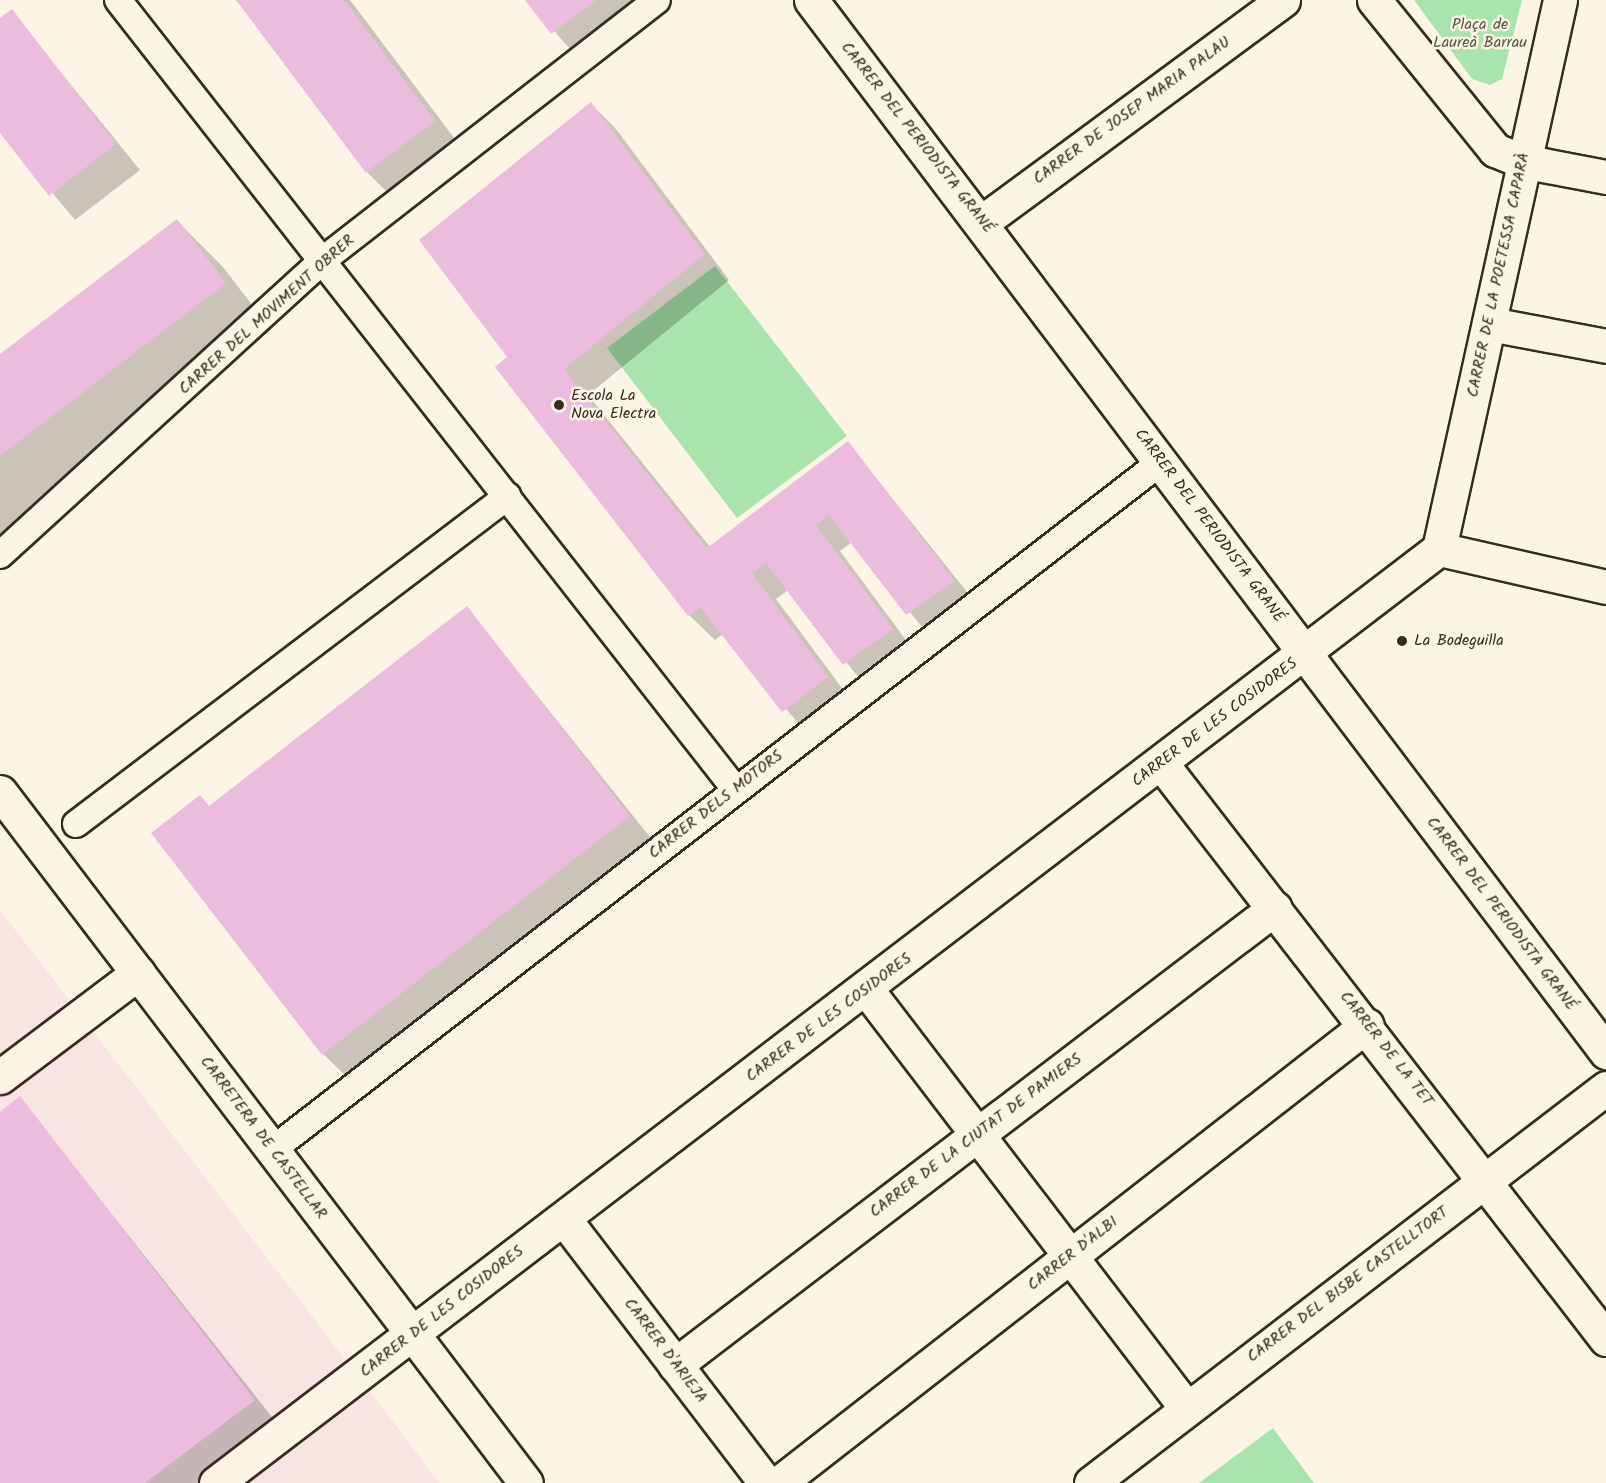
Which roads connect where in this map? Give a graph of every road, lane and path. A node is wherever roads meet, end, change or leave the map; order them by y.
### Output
1 (118, 0) edge
2 (657, 0) edge
3 (811, 0) edge
4 (1283, 0) edge
5 (1374, 0) edge
6 (1560, 0) edge
7 (1522, 161) junction
8 (1606, 177) edge
9 (982, 222) junction
10 (323, 260) junction
11 (1490, 324) junction
12 (1606, 346) edge
13 (1161, 462) junction
14 (508, 496) junction
15 (1439, 549) junction
16 (0, 555) edge
17 (1606, 587) edge
18 (1305, 655) junction
19 (1161, 763) junction
20 (735, 789) junction
21 (0, 792) edge
22 (76, 824) dead end
23 (1275, 908) junction
24 (138, 973) junction
25 (867, 990) junction
26 (1367, 1025) junction
27 (1606, 1052) edge
28 (0, 1077) edge
29 (1606, 1088) edge
30 (978, 1134) junction
31 (272, 1150) junction
32 (1487, 1179) junction
33 (564, 1219) junction
34 (1071, 1256) junction
35 (412, 1336) junction
36 (1606, 1339) edge
37 (675, 1365) junction
38 (1187, 1409) junction
39 (216, 1483) edge
40 (526, 1483) edge
41 (766, 1483) edge
42 (779, 1483) edge
43 (1091, 1483) edge

1 - 10 street
2 - 10 street, CARRER DEL MOVIMENT OBRER
3 - 9 street, CARRER DEL PERIODISTA GRANÉ
4 - 9 street, CARRER DE JOSEP MARIA PALAU
5 - 7 street
6 - 7 street, CARRER DE LA POETESSA CAPARÀ
7 - 8 street
7 - 11 street, CARRER DE LA POETESSA CAPARÀ
9 - 13 street, CARRER DEL PERIODISTA GRANÉ
10 - 14 street
10 - 16 street, CARRER DEL MOVIMENT OBRER
11 - 12 street
11 - 15 street, CARRER DE LA POETESSA CAPARÀ
13 - 18 street, CARRER DEL PERIODISTA GRANÉ
13 - 20 street, CARRER DELS MOTORS
14 - 20 street
14 - 22 street
15 - 17 street
15 - 18 street, CARRER DE LES COSIDORES
18 - 19 street, CARRER DE LES COSIDORES
18 - 27 street, CARRER DEL PERIODISTA GRANÉ
19 - 23 street, CARRER DE LA TET
19 - 25 street, CARRER DE LES COSIDORES
20 - 31 street, CARRER DELS MOTORS
21 - 24 street, CARRETERA DE CASTELLAR
23 - 26 street, CARRER DE LA TET
23 - 30 street, CARRER DE LA CIUTAT DE PAMIERS
24 - 28 street
24 - 31 street, CARRETERA DE CASTELLAR
25 - 30 street
25 - 33 street, CARRER DE LES COSIDORES
26 - 32 street, CARRER DE LA TET
26 - 34 street, CARRER D'ALBI
29 - 32 street, CARRER DEL BISBE CASTELLTORT
30 - 34 street
30 - 37 street, CARRER DE LA CIUTAT DE PAMIERS
31 - 35 street, CARRETERA DE CASTELLAR
32 - 36 street, CARRER DE LA TET
32 - 38 street, CARRER DEL BISBE CASTELLTORT
33 - 35 street, CARRER DE LES COSIDORES
33 - 37 street, CARRER D'ARIEJA
34 - 38 street
34 - 42 street, CARRER D'ALBI
35 - 39 street, CARRER DE LES COSIDORES
35 - 40 street, CARRETERA DE CASTELLAR
37 - 41 street, CARRER D'ARIEJA
38 - 43 street, CARRER DEL BISBE CASTELLTORT

